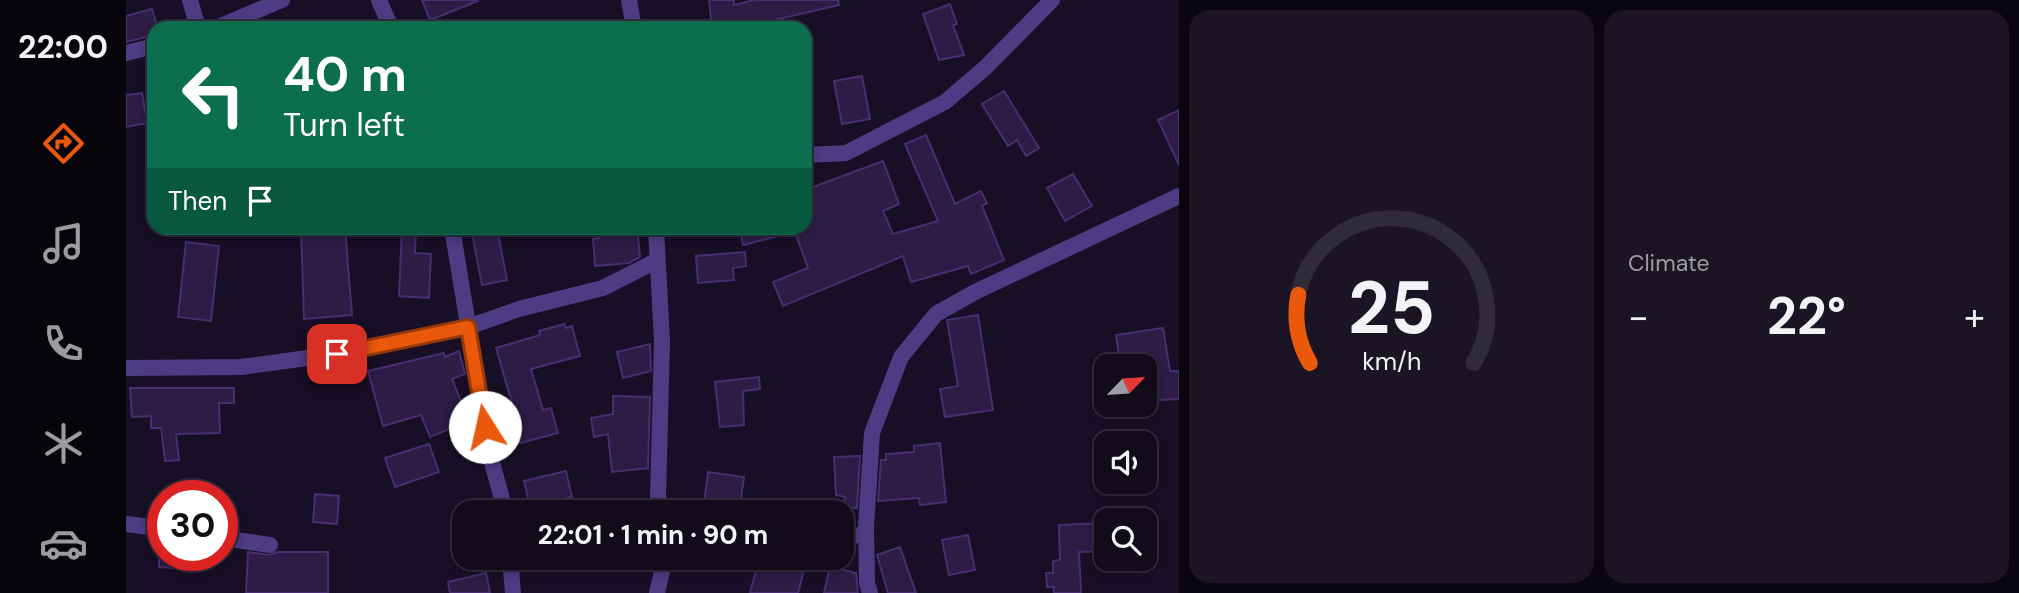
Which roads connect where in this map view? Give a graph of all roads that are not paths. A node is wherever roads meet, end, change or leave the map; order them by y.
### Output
1 (190, 0) edge
2 (282, 0) edge
3 (379, 0) edge
4 (629, 0) edge
5 (1052, 0) edge
6 (196, 21) edge
7 (232, 21) edge
8 (388, 21) edge
9 (633, 21) edge
10 (147, 48) edge
11 (126, 53) edge
12 (812, 155) edge
13 (1179, 197) edge
14 (453, 235) edge
15 (656, 235) edge
16 (656, 261) junction
17 (468, 327) junction
18 (126, 368) edge
19 (502, 500) edge
20 (659, 500) edge
21 (126, 522) edge
22 (147, 527) edge
23 (126, 530) edge
24 (866, 535) junction
25 (854, 536) edge
26 (238, 540) edge
27 (270, 545) dead end
28 (511, 570) edge
29 (662, 570) edge
30 (513, 593) edge
31 (657, 593) edge
32 (870, 593) edge

1 - 6 street
2 - 7 street
3 - 8 street
4 - 9 street
5 - 12 street
10 - 11 street
13 - 24 street
14 - 17 street
15 - 16 street
16 - 17 street
16 - 20 street
17 - 18 street
17 - 19 street
21 - 22 street
21 - 23 street
24 - 25 street
24 - 32 street
26 - 27 street
28 - 30 street
29 - 31 street

